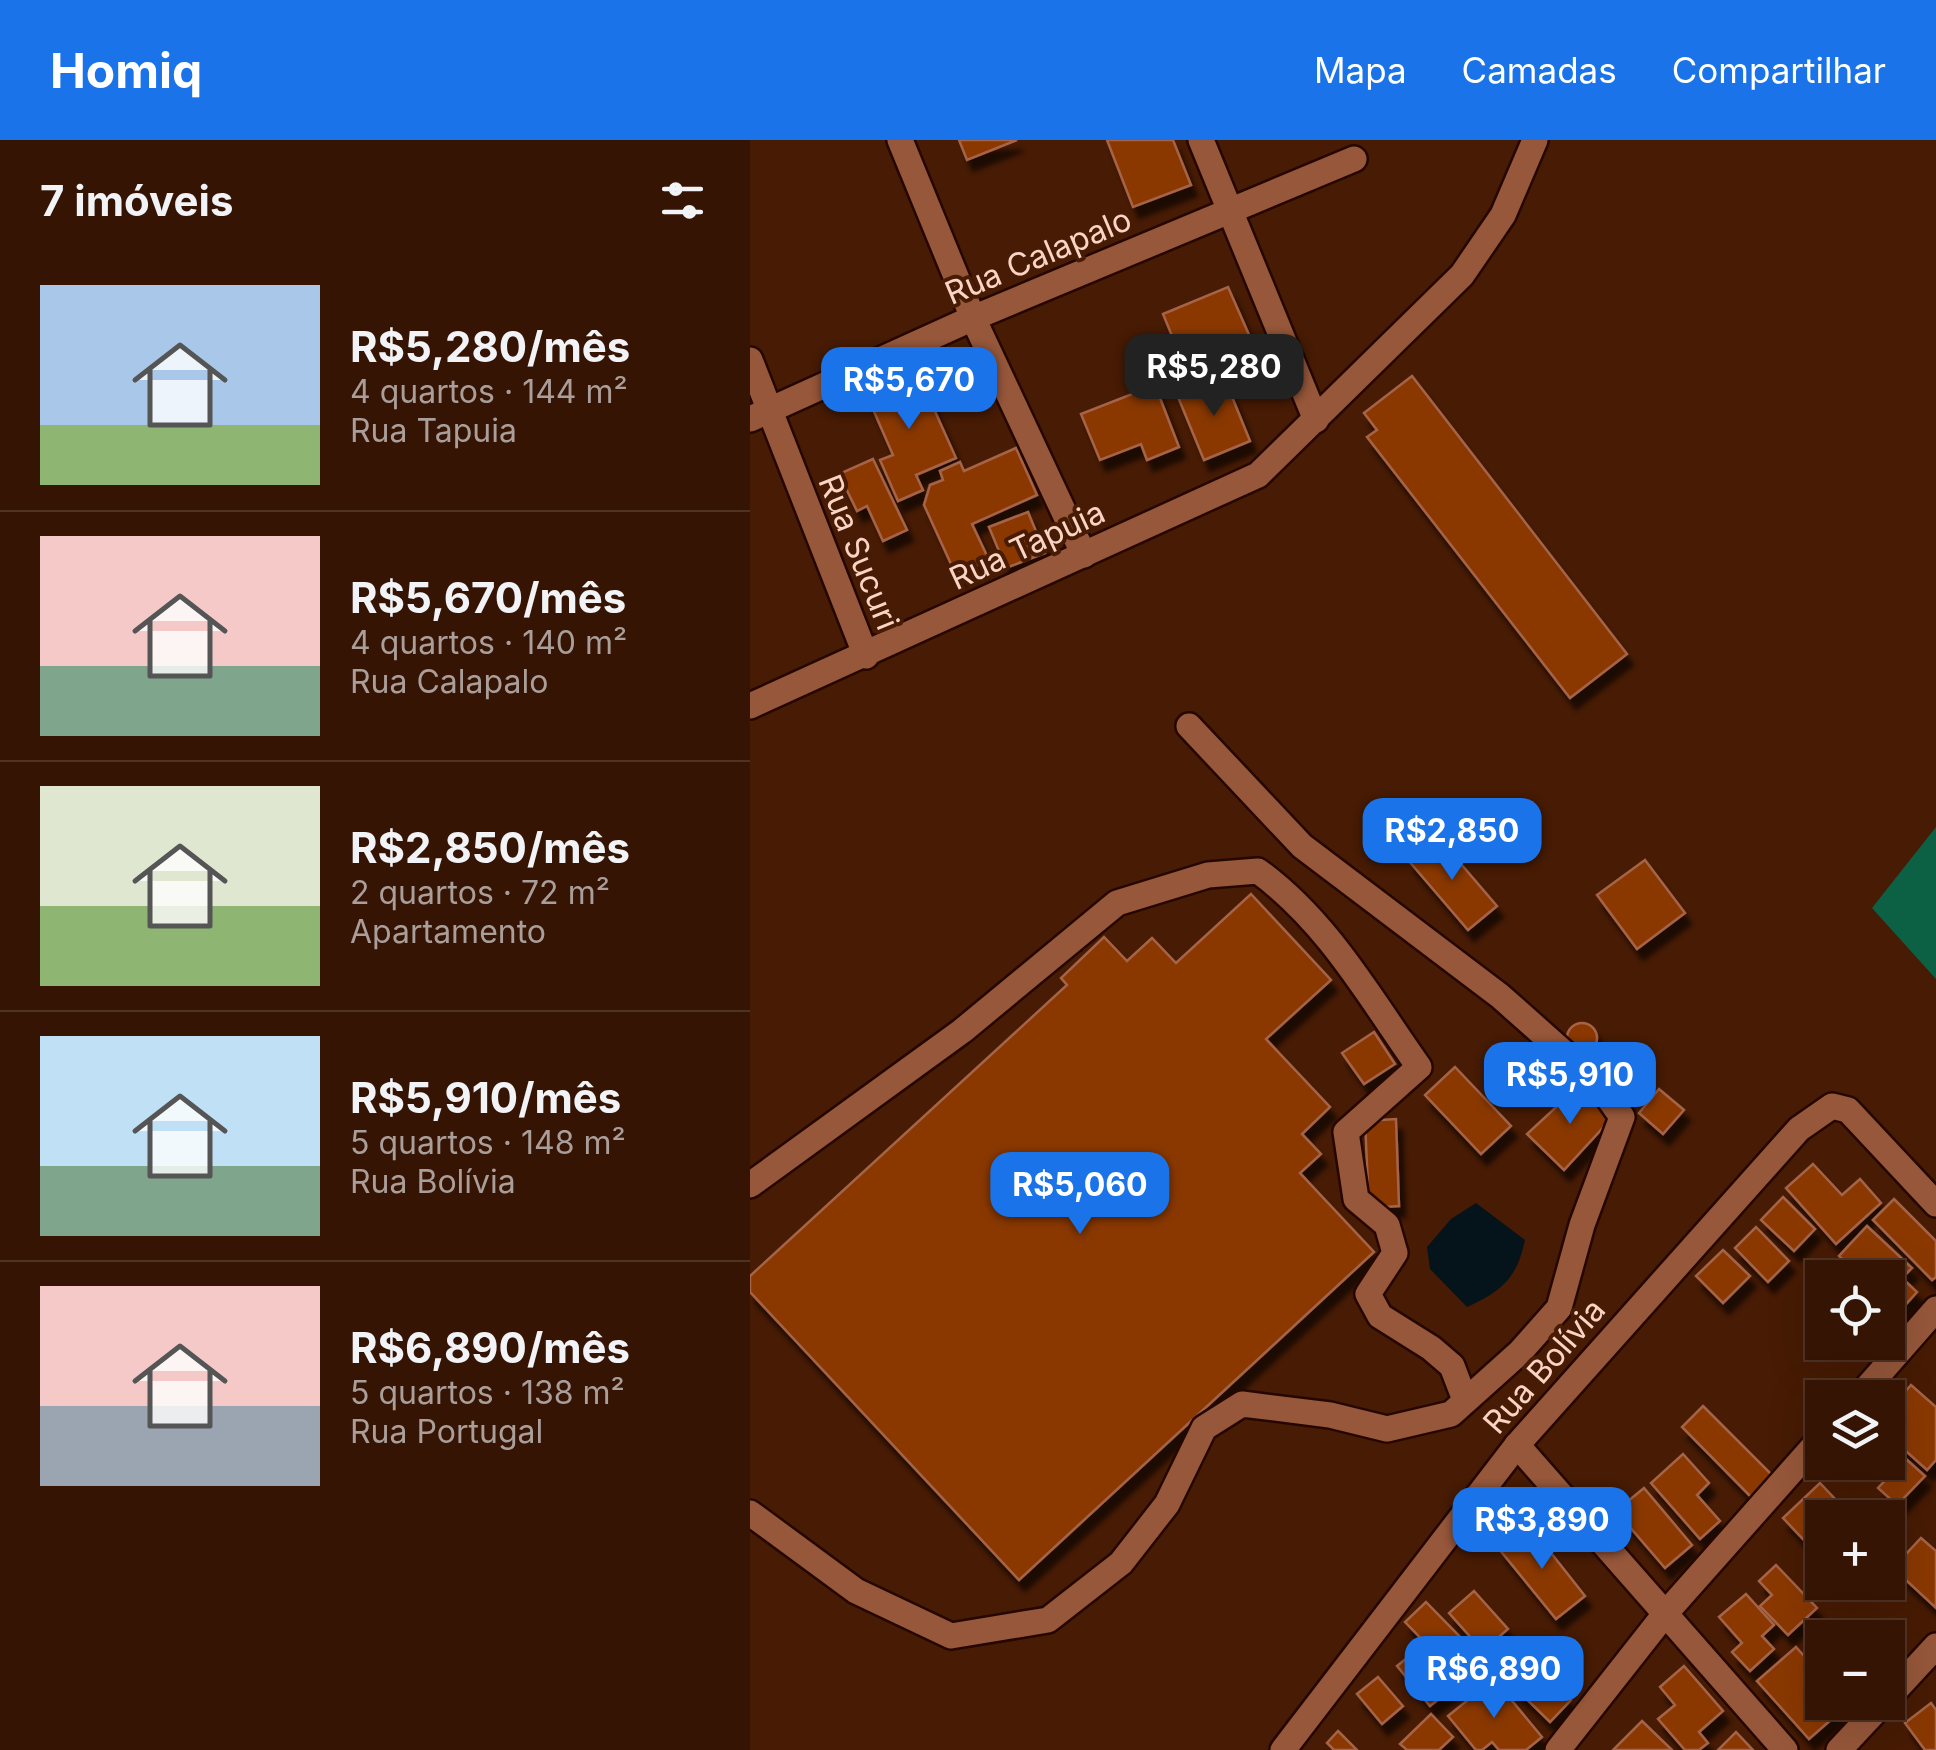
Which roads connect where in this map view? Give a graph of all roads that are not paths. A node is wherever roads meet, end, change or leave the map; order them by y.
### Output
1 (900, 140) edge
2 (1201, 140) edge
3 (1536, 140) edge
4 (1354, 159) dead end
5 (1230, 209) junction
6 (973, 318) junction
7 (750, 360) edge
8 (759, 416) edge
9 (1316, 420) junction
10 (1084, 554) junction
11 (866, 656) junction
12 (750, 706) edge
13 (1189, 726) dead end
14 (750, 1184) edge
15 (1936, 1204) edge
16 (1936, 1309) edge
17 (1874, 1380) edge
18 (1465, 1400) junction
19 (1516, 1446) junction
20 (1805, 1456) edge
21 (750, 1513) edge
22 (1666, 1614) junction
23 (1936, 1646) edge
24 (1905, 1679) edge
25 (1867, 1720) edge
26 (1283, 1750) edge
27 (1558, 1750) edge
28 (1785, 1750) edge
29 (1839, 1750) edge

1 - 6 street
2 - 5 street
3 - 9 street, Rua Tapuia
4 - 5 street, Rua Calapalo
5 - 6 street, Rua Calapalo
5 - 9 street
6 - 8 street, Rua Calapalo
6 - 10 street
7 - 8 street, Rua Sucuri
8 - 11 street, Rua Sucuri
9 - 10 street, Rua Tapuia
10 - 11 street, Rua Tapuia
11 - 12 street, Rua Tapuia
13 - 18 street
14 - 18 street
15 - 19 street, Rua Bolívia
16 - 17 street
18 - 21 street
19 - 22 street
19 - 26 street, Rua Bolívia
20 - 22 street
22 - 27 street
22 - 28 street
23 - 24 street
25 - 29 street

